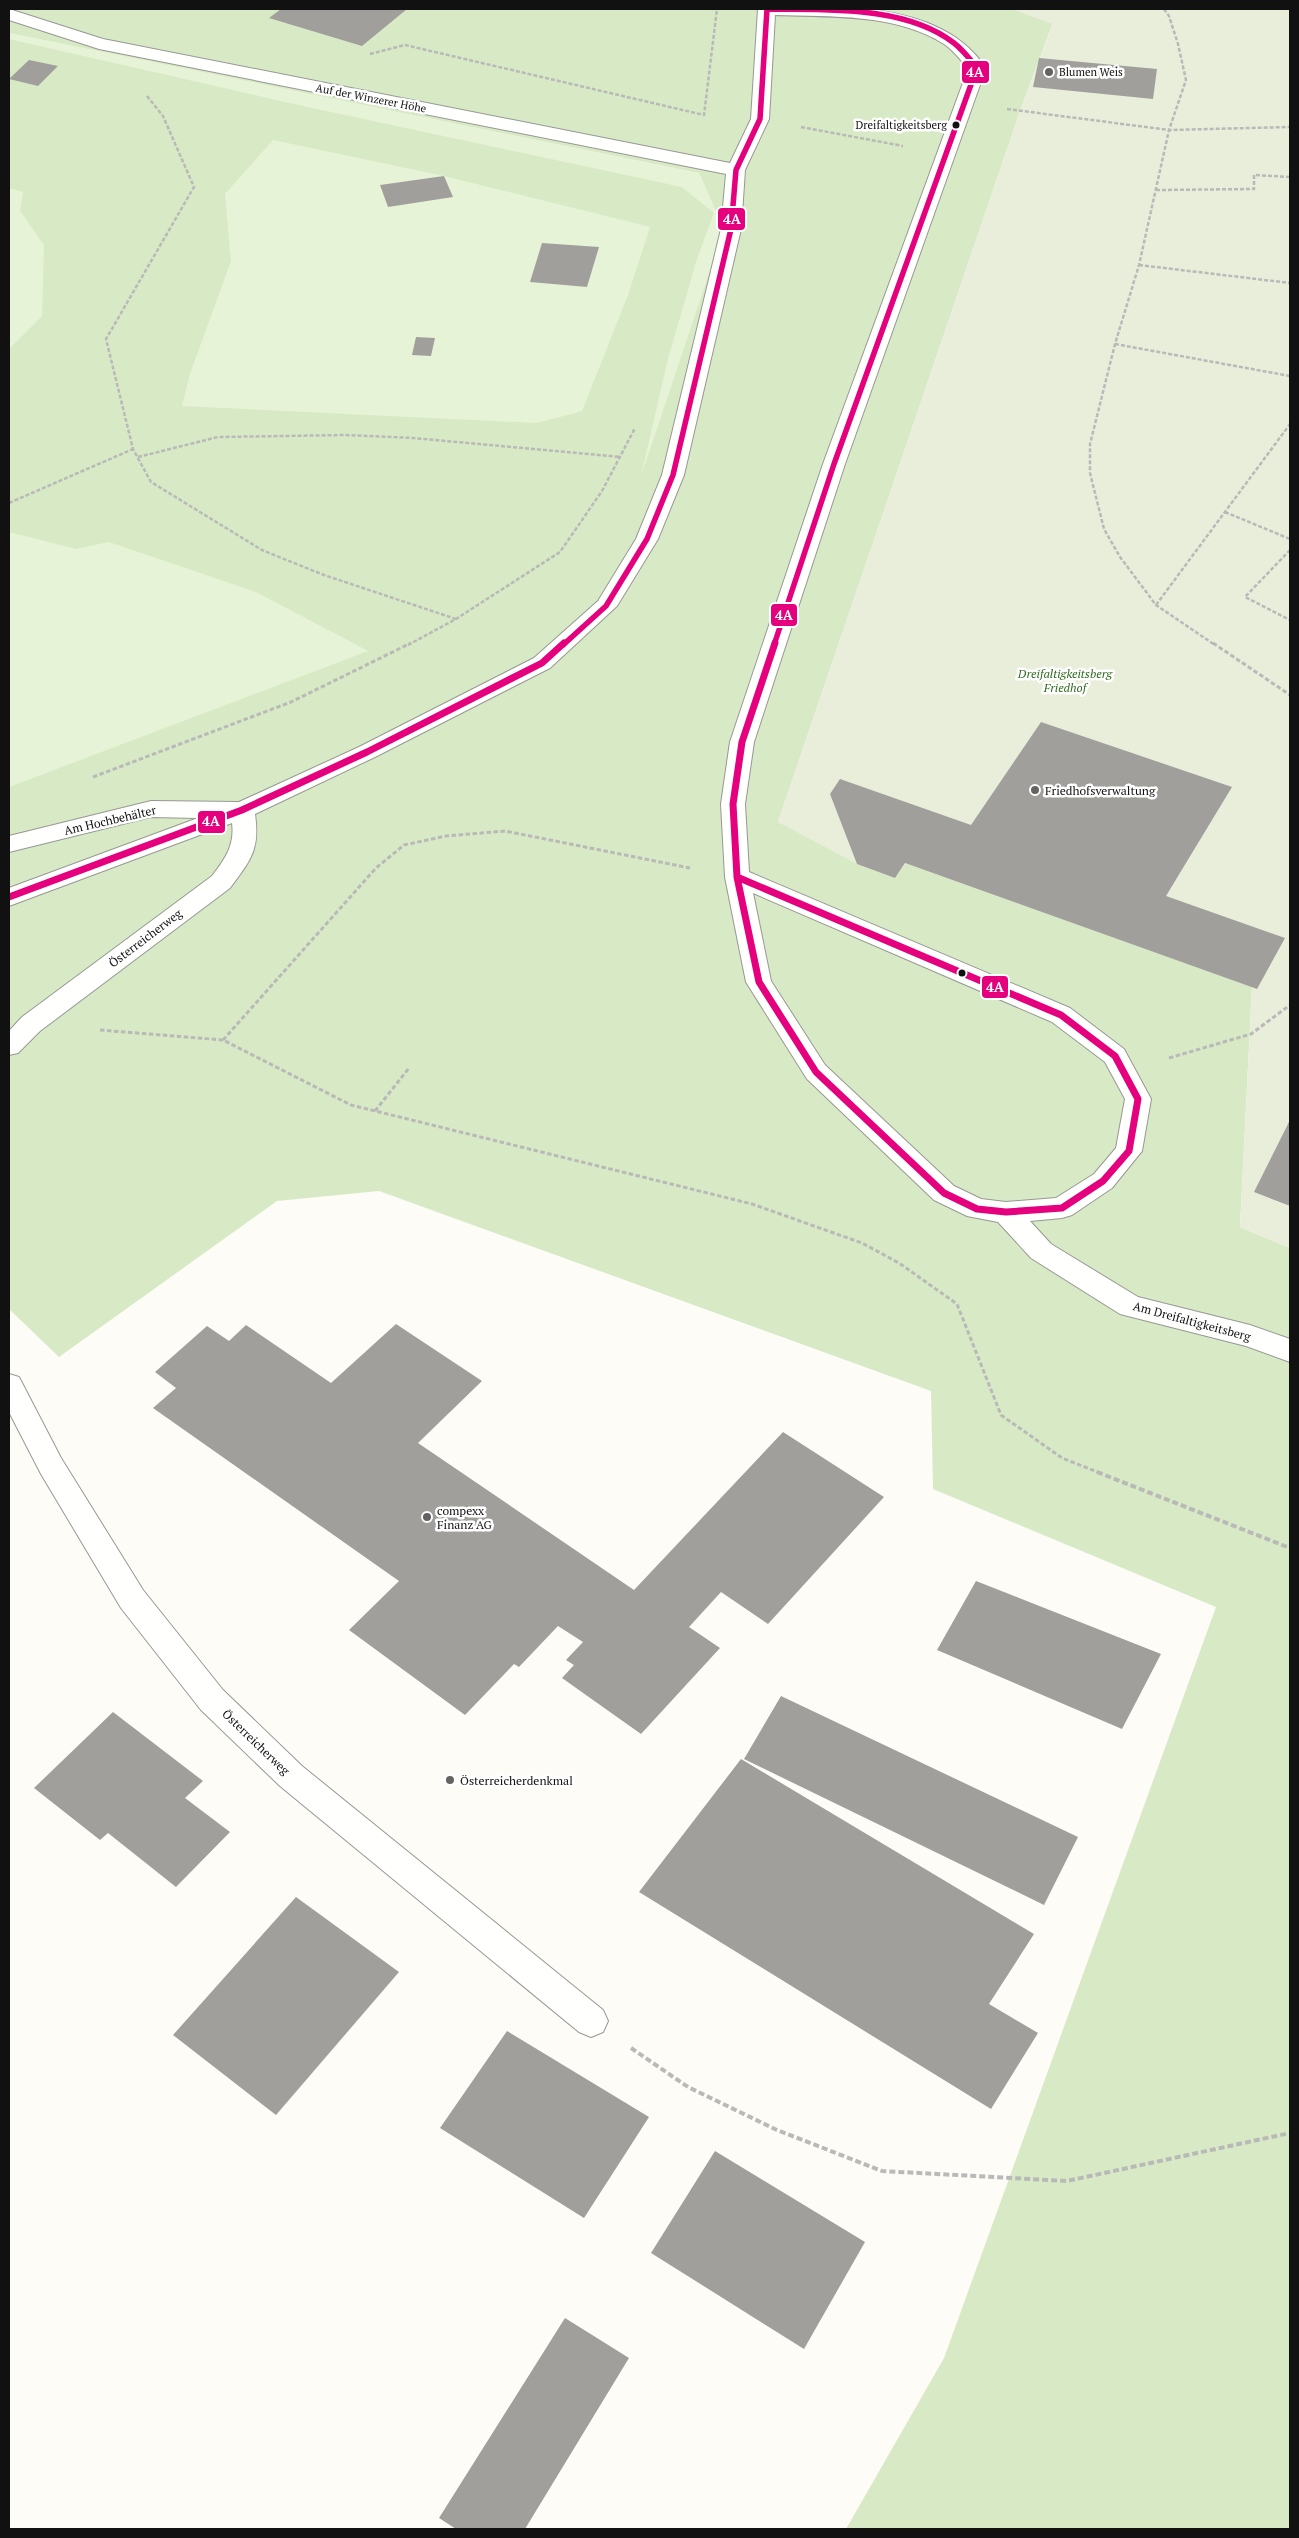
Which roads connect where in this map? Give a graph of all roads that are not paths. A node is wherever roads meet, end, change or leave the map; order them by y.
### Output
1 (767, 9) edge
2 (9, 14) edge
3 (736, 170) junction
4 (242, 810) junction
5 (9, 844) edge
6 (737, 877) junction
7 (9, 897) edge
8 (9, 1046) edge
9 (1006, 1212) junction
10 (1290, 1351) edge
11 (9, 1385) edge
12 (591, 2021) road end

1 - 3 street
1 - 6 street
2 - 3 street, Auf der Winzerer Höhe
3 - 4 street
4 - 5 street, Am Hochbehälter
4 - 7 street
4 - 8 street, Österreicherweg
6 - 9 street
6 - 9 street
9 - 10 street, Am Dreifaltigkeitsberg
11 - 12 street, Österreicherweg

